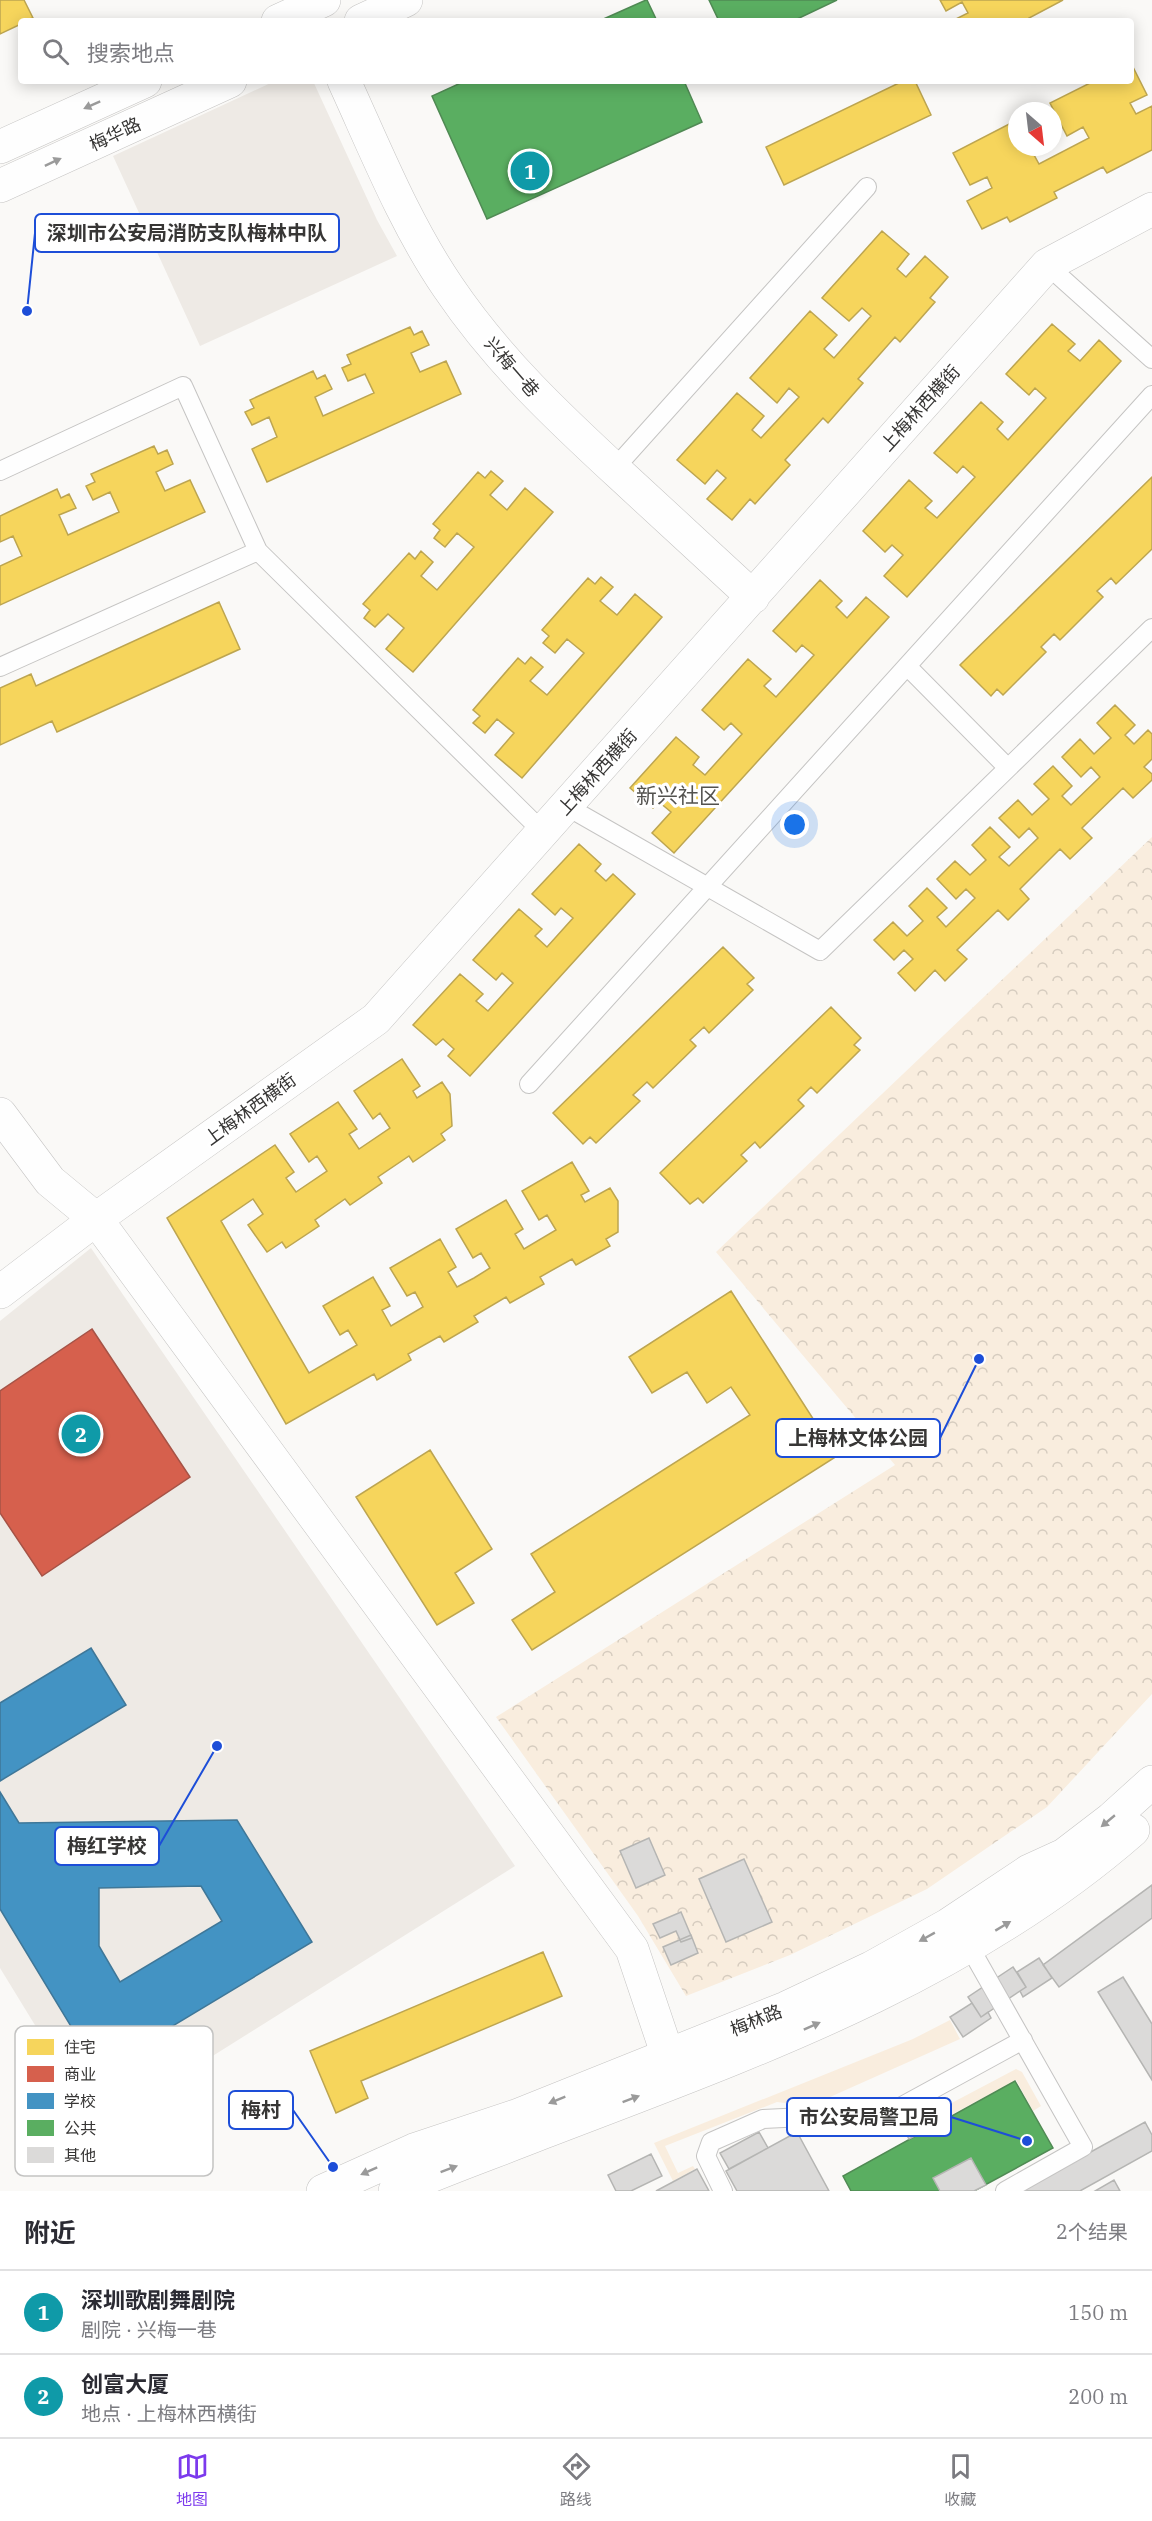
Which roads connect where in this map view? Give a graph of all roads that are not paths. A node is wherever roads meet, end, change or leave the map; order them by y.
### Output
1 (406, 0) edge
2 (317, 9) edge
3 (288, 18) edge
4 (367, 18) edge
5 (138, 84) edge
6 (223, 84) edge
7 (345, 84) edge
8 (0, 147) edge
9 (0, 186) edge
10 (867, 187) dead end
11 (1152, 209) edge
12 (1047, 265) junction
13 (1152, 358) edge
14 (1152, 395) edge
15 (614, 469) junction
16 (0, 471) edge
17 (258, 551) junction
18 (753, 597) junction
19 (1152, 628) edge
20 (907, 666) junction
21 (0, 667) edge
22 (1008, 768) junction
23 (566, 806) junction
24 (543, 832) junction
25 (707, 886) junction
26 (529, 1084) dead end
27 (0, 1114) edge
28 (96, 1219) junction
29 (0, 1292) edge
30 (1152, 1782) edge
31 (1152, 1814) edge
32 (969, 1946) junction
33 (1023, 2040) junction
34 (668, 2056) junction
35 (324, 2191) edge
36 (395, 2191) edge
37 (723, 2191) edge
38 (1005, 2191) edge

1 - 4 street
2 - 3 street
5 -> 8 street, 梅华路
9 -> 6 street, 梅华路
7 - 15 street, 兴梅一巷
10 - 15 lane
11 - 12 street, 上梅林西横街
12 - 13 lane
12 - 18 street, 上梅林西横街
14 - 20 lane
15 - 18 street, 兴梅一巷
16 - 17 lane
17 - 21 lane
17 - 24 lane
18 - 23 street, 上梅林西横街
19 - 22 lane
20 - 22 lane
20 - 25 lane
22 - 25 lane
23 - 24 street, 上梅林西横街
23 - 25 lane
24 - 28 street, 上梅林西横街
25 - 26 lane
27 - 28 street
28 - 29 street, 上梅林西横街
28 - 34 street
30 -> 34 street, 梅林路
32 -> 31 street, 梅林路
32 - 33 lane
36 -> 32 street, 梅林路
33 - 37 lane
33 - 38 lane
34 -> 35 street, 梅林路

